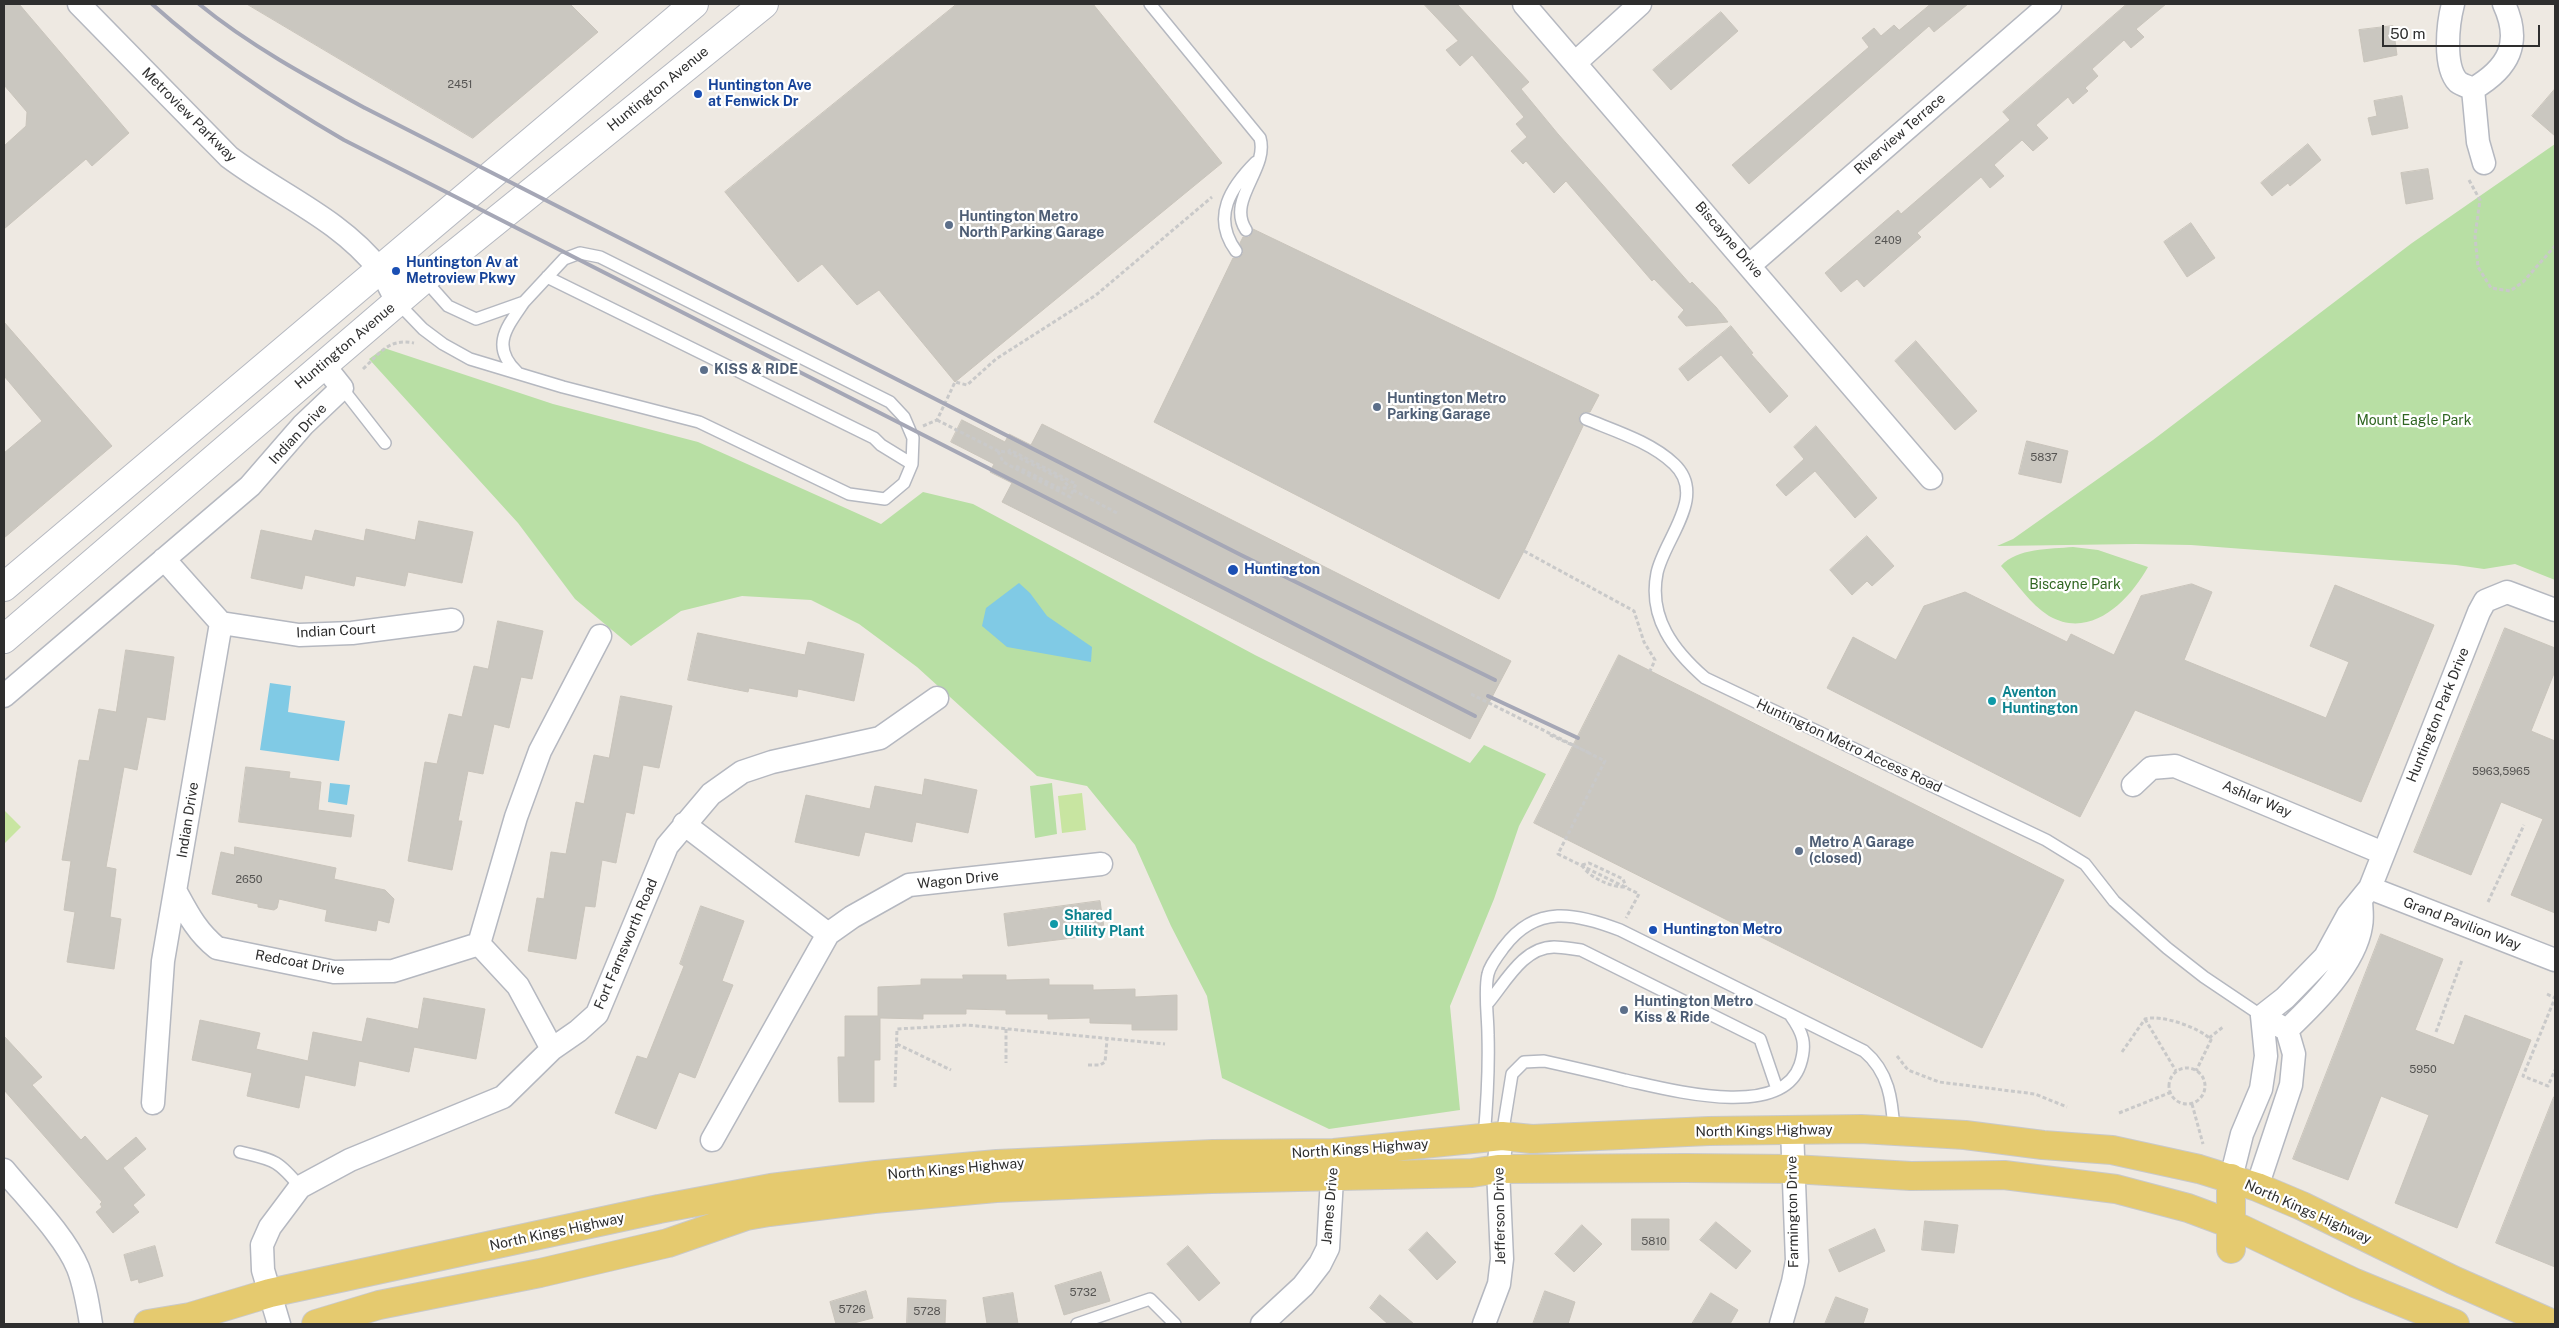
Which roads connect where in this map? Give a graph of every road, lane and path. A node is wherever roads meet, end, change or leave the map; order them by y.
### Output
1 (694, 4) edge
2 (764, 4) edge
3 (1150, 4) edge
4 (1524, 4) edge
5 (1640, 4) edge
6 (2050, 4) edge
7 (2453, 4) edge
8 (2504, 4) edge
9 (82, 5) edge
10 (1575, 63) junction
11 (2473, 89) junction
12 (1262, 155) junction
13 (2484, 163) joint
14 (1217, 193) dead end
15 (1246, 230) dead end
16 (2555, 246) edge
17 (1236, 250) dead end
18 (1750, 265) junction
19 (379, 270) junction
20 (547, 277) junction
21 (424, 279) junction
22 (397, 302) junction
23 (524, 302) junction
24 (417, 343) dead end
25 (323, 364) junction
26 (357, 365) dead end
27 (363, 369) junction
28 (519, 374) junction
29 (362, 378) dead end
30 (342, 388) junction
31 (1586, 419) dead end
32 (385, 444) dead end
33 (998, 451) junction
34 (1008, 452) junction
35 (1004, 460) junction
36 (912, 464) junction
37 (1932, 478) dead end
38 (1073, 490) junction
39 (1119, 514) dead end
40 (1524, 551) dead end
41 (164, 559) junction
42 (4, 587) edge
43 (2555, 610) edge
44 (452, 620) dead end
45 (221, 622) junction
46 (600, 636) dead end
47 (4, 639) edge
48 (1650, 670) dead end
49 (4, 696) edge
50 (938, 698) dead end
51 (1592, 752) junction
52 (2133, 786) dead end
53 (684, 824) junction
54 (2524, 825) dead end
55 (2383, 853) junction
56 (1101, 864) dead end
57 (176, 892) junction
58 (2365, 894) junction
59 (2488, 902) dead end
60 (1626, 918) dead end
61 (828, 934) junction
62 (479, 944) junction
63 (2462, 960) dead end
64 (2555, 960) edge
65 (2547, 994) dead end
66 (1488, 1003) junction
67 (1790, 1015) junction
68 (2262, 1016) junction
69 (2145, 1019) junction
70 (2223, 1026) dead end
71 (1006, 1029) junction
72 (2287, 1030) junction
73 (2436, 1032) dead end
74 (2209, 1038) junction
75 (1107, 1040) junction
76 (896, 1044) junction
77 (1165, 1044) dead end
78 (552, 1049) junction
79 (2122, 1052) dead end
80 (1897, 1056) dead end
81 (1006, 1063) dead end
82 (1088, 1065) dead end
83 (951, 1070) dead end
84 (2555, 1070) edge
85 (2176, 1071) junction
86 (2196, 1071) junction
87 (895, 1087) dead end
88 (1777, 1090) junction
89 (2170, 1093) junction
90 (153, 1103) dead end
91 (2192, 1104) junction
92 (2066, 1107) dead end
93 (2119, 1113) dead end
94 (1792, 1129) junction
95 (1894, 1130) junction
96 (1493, 1138) junction
97 (712, 1140) dead end
98 (2203, 1144) dead end
99 (240, 1152) dead end
100 (1333, 1165) junction
101 (1498, 1169) junction
102 (1794, 1169) junction
103 (4, 1170) edge
104 (2231, 1178) junction
105 (300, 1187) junction
106 (2257, 1187) junction
107 (2235, 1226) junction
108 (270, 1293) junction
109 (91, 1324) edge
110 (148, 1324) edge
111 (279, 1324) edge
112 (316, 1324) edge
113 (1077, 1324) edge
114 (1175, 1324) edge
115 (1262, 1324) edge
116 (1484, 1324) edge
117 (1780, 1324) edge
118 (2455, 1324) edge
119 (2552, 1324) edge

1 - 19 main road
2 - 21 main road, Huntington Avenue
3 - 12 lane
4 - 10 street, Biscayne Drive
5 - 10 street
6 - 18 street, Riverview Terrace
7 - 11 street
8 - 11 street
9 - 19 street, Metroview Parkway
10 - 18 street, Biscayne Drive
11 - 13 street
12 - 15 lane
12 - 17 lane
13 - 16 path
14 - 33 path
18 - 37 street, Biscayne Drive
19 - 21 street
19 - 22 street, Metroview Parkway
19 - 42 main road
20 - 23 lane
20 - 36 lane
20 - 36 lane
21 - 22 main road, Huntington Avenue
21 - 23 lane
22 - 25 main road, Huntington Avenue
22 - 28 lane
23 - 28 lane
24 - 27 path
25 - 30 street
25 - 47 main road, Huntington Avenue
26 - 27 path
27 - 29 path
28 - 36 lane
30 - 32 lane
30 - 41 street, Indian Drive
31 - 68 lane, Huntington Metro Access Road
33 - 34 path
33 - 35 path
34 - 35 path
34 - 38 path
35 - 38 path
38 - 39 path
40 - 48 path
41 - 45 street
41 - 49 street, Indian Drive
43 - 55 street, Huntington Park Drive
44 - 45 street, Indian Court
45 - 57 street, Indian Drive
46 - 62 street
50 - 53 street, Fort Farnsworth Road
51 - 51 path
51 - 60 path
52 - 55 street, Ashlar Way
53 - 61 street
53 - 78 street, Fort Farnsworth Road
54 - 59 path
55 - 58 street, Huntington Park Drive
56 - 61 street, Wagon Drive
57 - 62 street, Redcoat Drive
57 - 90 street, Indian Drive
58 - 64 street, Grand Pavilion Way
58 - 68 street, Huntington Park Drive
58 - 72 street, Huntington Park Drive
61 - 97 street, Wagon Drive
62 - 78 street
63 - 73 path
65 - 84 path
66 - 67 lane
66 - 88 lane
66 - 96 lane
67 - 88 lane
67 - 95 lane
68 - 72 street
68 - 104 street
69 - 74 path
69 - 79 path
69 - 85 path
70 - 74 path
71 - 75 path
71 - 76 path
71 - 81 path
72 - 106 street
74 - 86 path
75 - 77 path
75 - 82 path
76 - 83 path
76 - 87 path
78 - 105 street, Fort Farnsworth Road
80 - 92 path
85 - 86 path
85 - 89 path
86 - 91 path
88 - 96 lane
89 - 91 path
89 - 93 path
91 - 98 path
94 - 95 main road, North Kings Highway
94 - 96 main road, North Kings Highway
94 - 102 street, Farmington Drive
95 - 104 main road, North Kings Highway
96 - 100 main road, North Kings Highway
96 - 101 street, Jefferson Drive
99 - 105 lane
100 - 101 main road, North Kings Highway
100 - 108 main road, North Kings Highway
100 - 112 main road, North Kings Highway
100 - 115 street, James Drive
101 - 102 main road, North Kings Highway
101 - 116 street, Jefferson Drive
102 - 107 main road, North Kings Highway
102 - 117 street, Farmington Drive
103 - 109 street
104 - 106 main road, North Kings Highway
104 - 107 main road
105 - 108 street, Fort Farnsworth Road
106 - 107 main road
106 - 119 main road, North Kings Highway
107 - 118 main road, North Kings Highway
108 - 110 main road, North Kings Highway
108 - 111 street, Fort Farnsworth Road
113 - 114 lane

